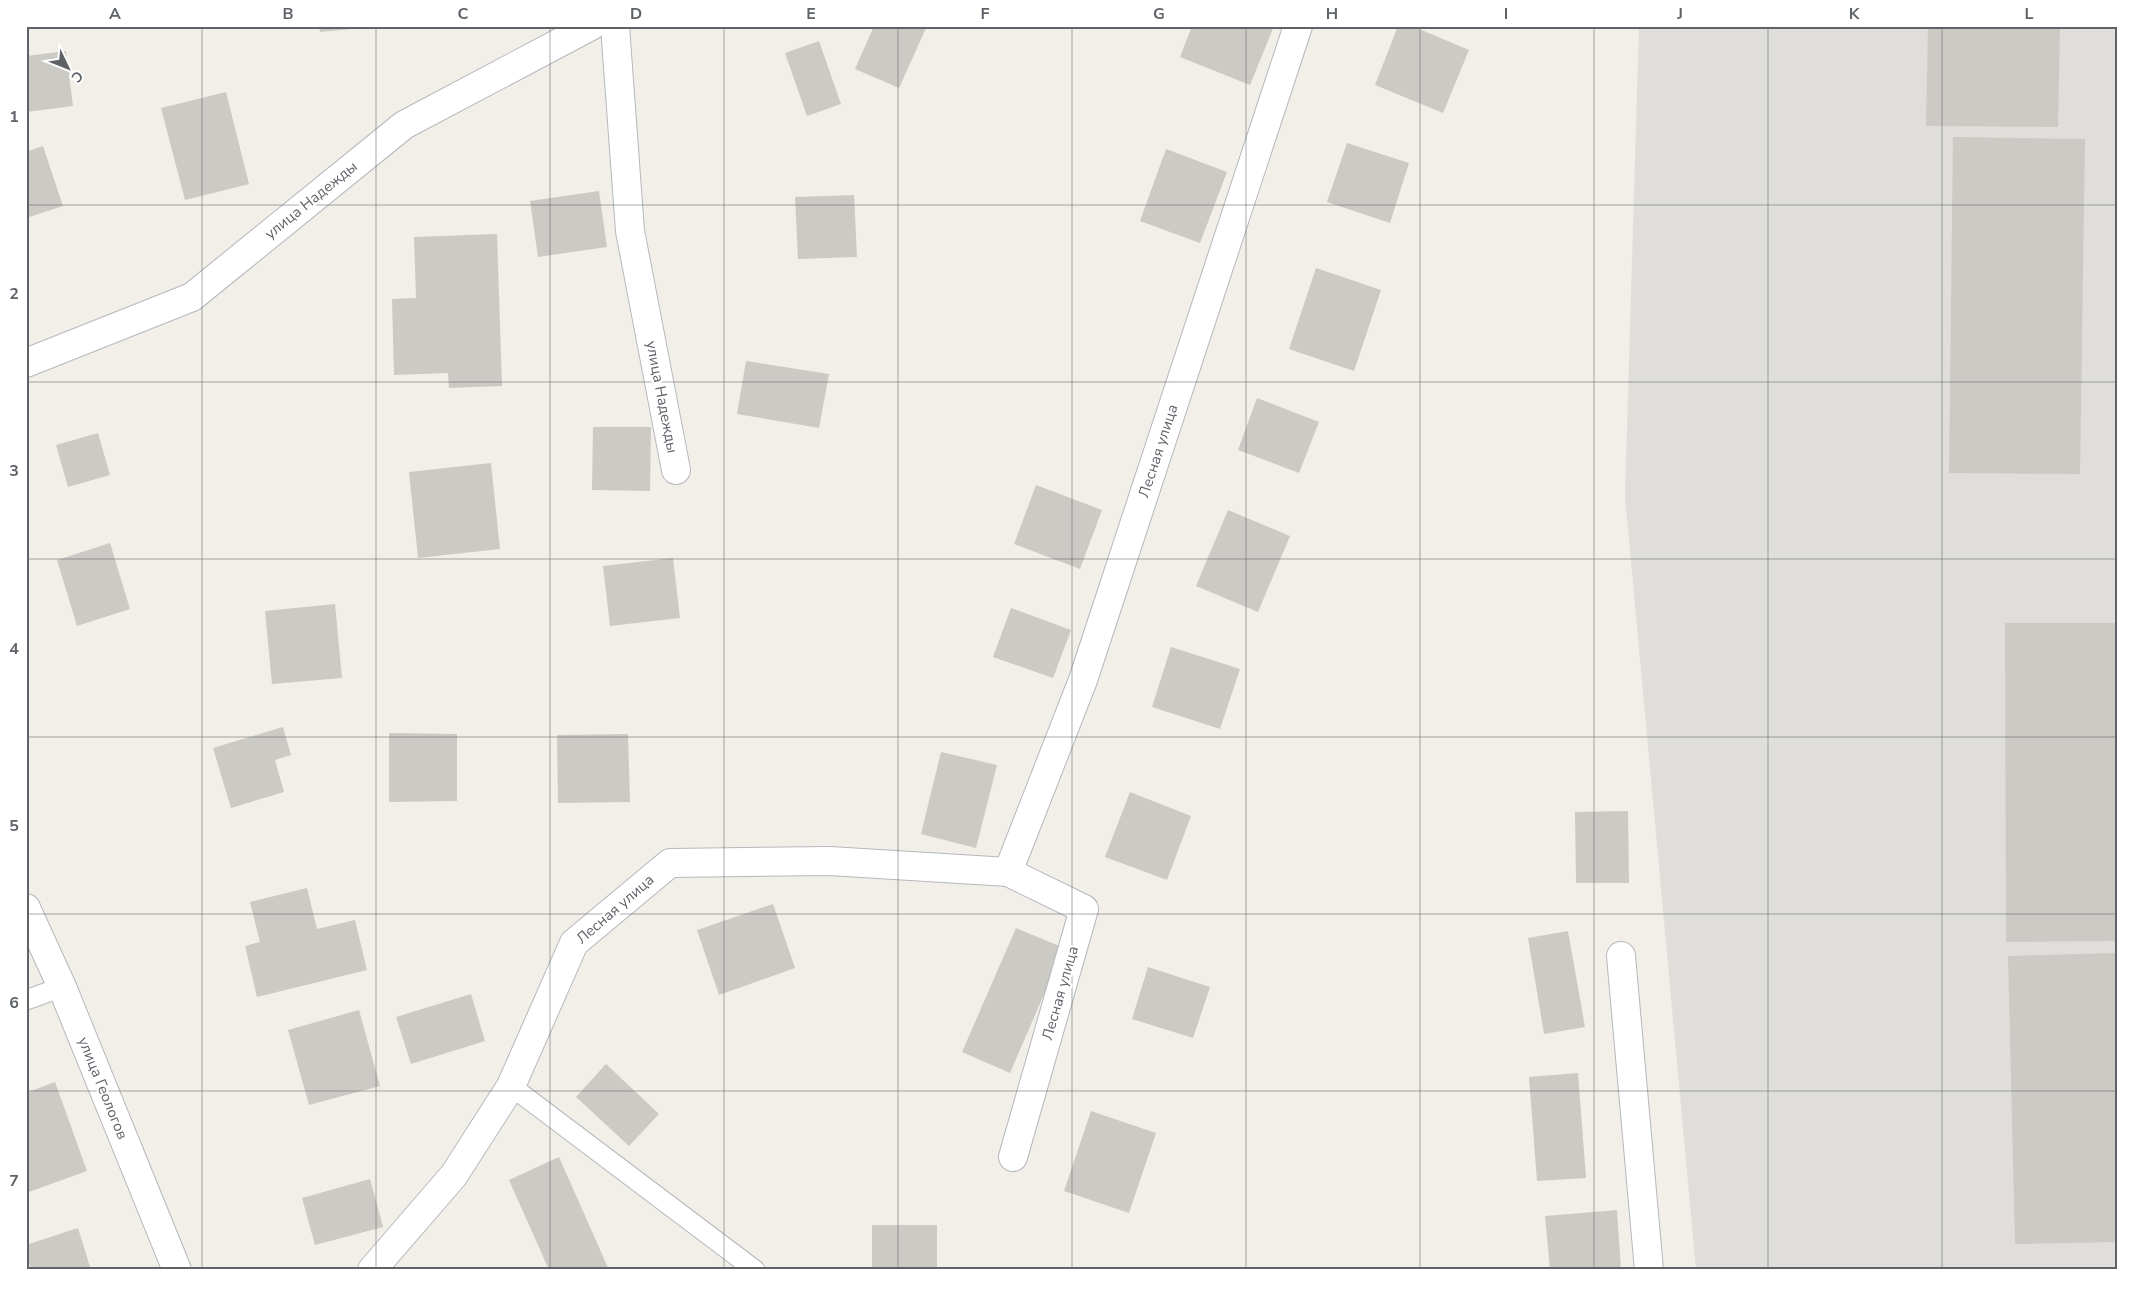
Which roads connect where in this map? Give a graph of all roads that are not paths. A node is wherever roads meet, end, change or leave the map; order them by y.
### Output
1 (591, 26) edge
2 (616, 26) edge
3 (1298, 26) edge
4 (26, 363) edge
5 (676, 470) dead end
6 (1008, 872) junction
7 (26, 908) edge
8 (1621, 956) dead end
9 (62, 987) junction
10 (26, 1000) edge
11 (511, 1086) junction
12 (1013, 1158) dead end
13 (177, 1270) edge
14 (372, 1270) edge
15 (755, 1270) edge
16 (1649, 1270) edge

1 - 4 street, улица Надежды
2 - 5 street, улица Надежды
3 - 6 street, Лесная улица
6 - 11 street, Лесная улица
6 - 12 street, Лесная улица
7 - 9 street, улица Геологов
8 - 16 street
9 - 10 lane
9 - 13 street, улица Геологов
11 - 14 street, Лесная улица
11 - 15 lane

